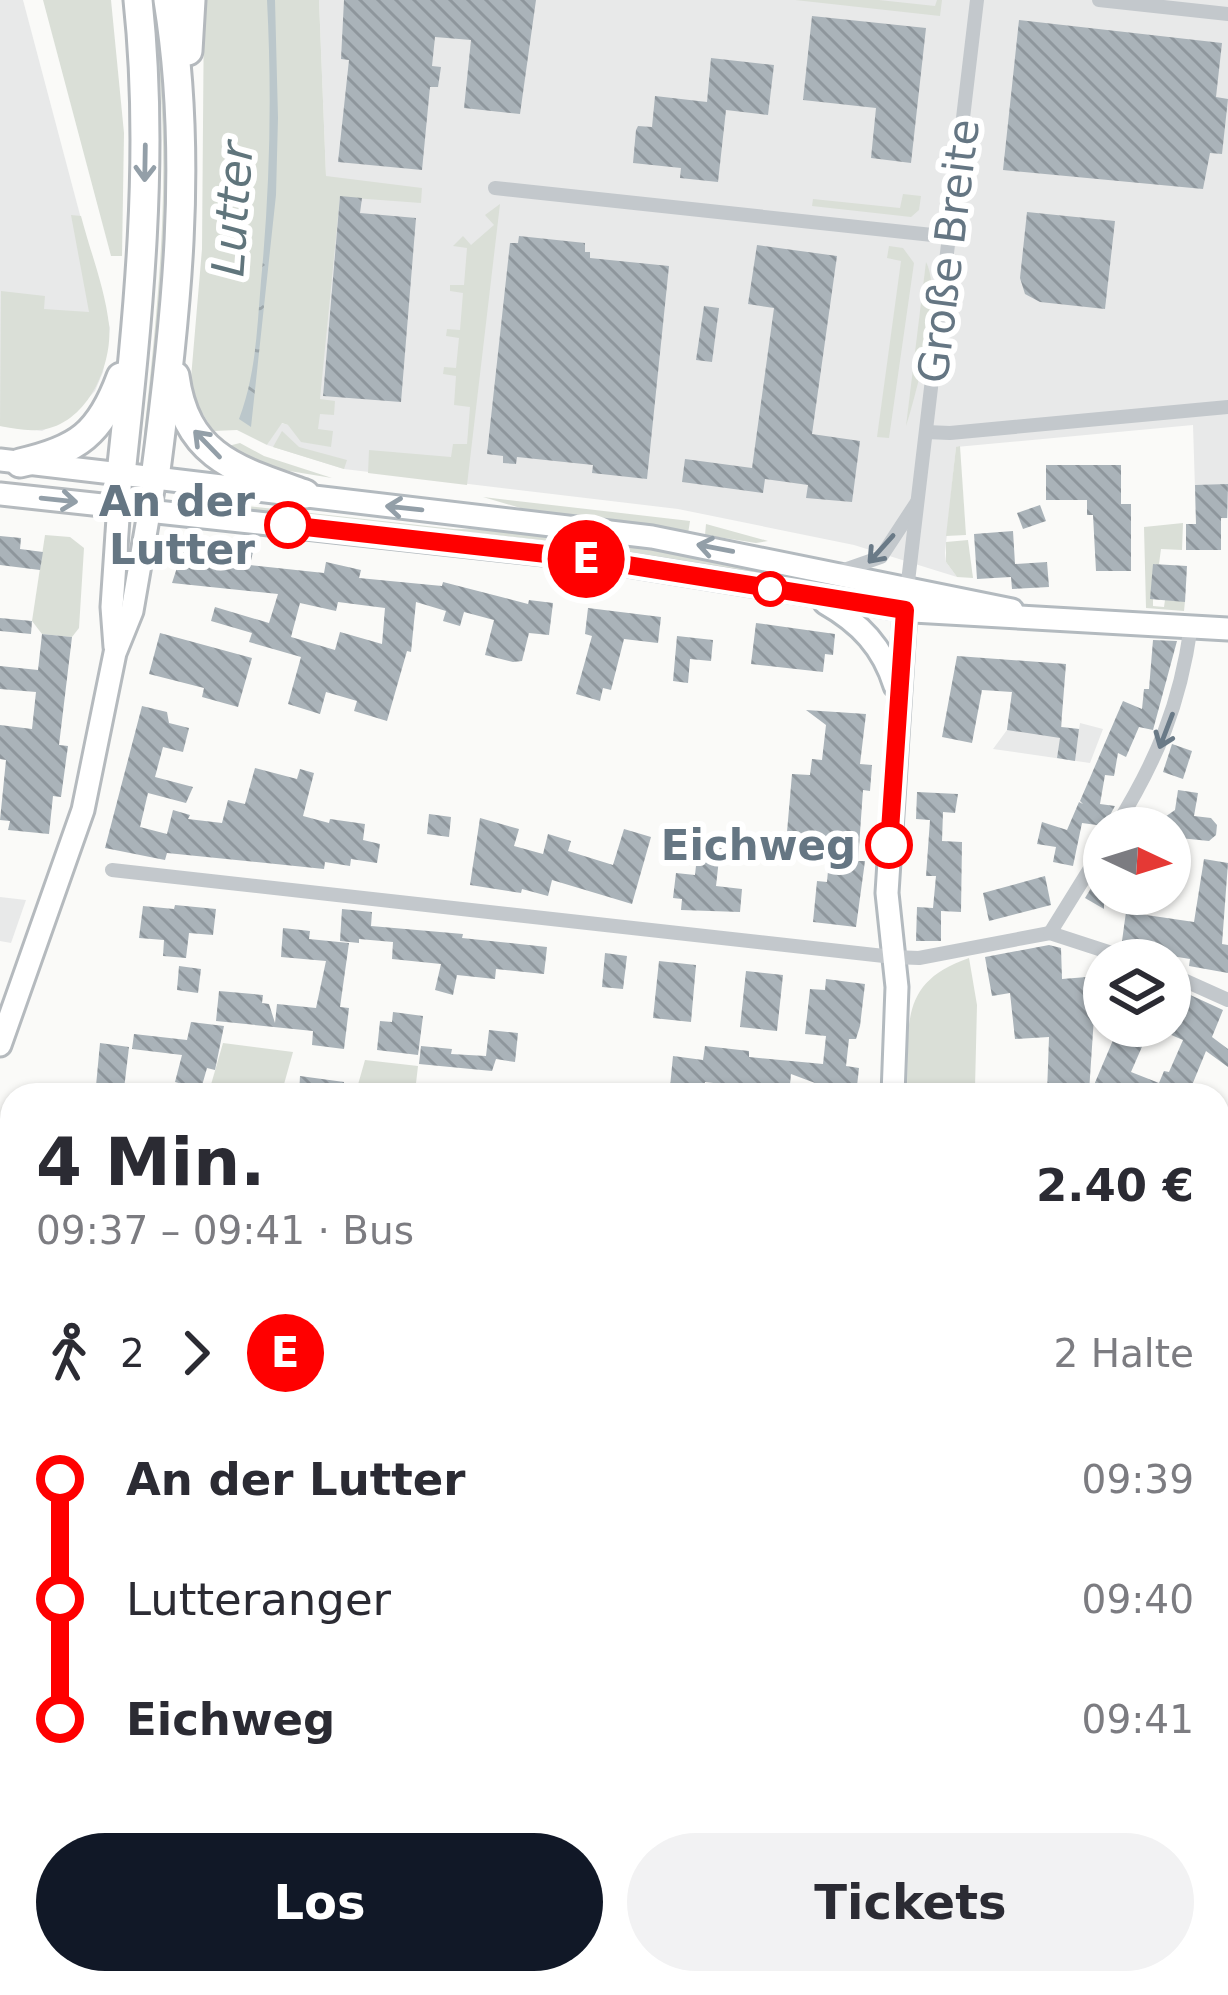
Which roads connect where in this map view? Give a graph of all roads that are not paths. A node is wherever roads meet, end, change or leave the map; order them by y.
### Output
1 (127, 0) edge
2 (138, 0) edge
3 (168, 0) edge
4 (191, 0) edge
5 (977, 0) edge
6 (1099, 0) edge
7 (1228, 14) edge
8 (142, 46) junction
9 (182, 139) junction
10 (495, 188) dead end
11 (951, 237) junction
12 (134, 340) junction
13 (171, 342) junction
14 (1228, 407) edge
15 (926, 432) junction
16 (10, 461) edge
17 (121, 473) junction
18 (155, 478) junction
19 (0, 494) edge
20 (305, 494) junction
21 (917, 502) junction
22 (118, 507) junction
23 (148, 511) junction
24 (830, 573) junction
25 (814, 597) junction
26 (910, 601) junction
27 (1191, 626) junction
28 (1228, 628) edge
29 (115, 653) junction
30 (899, 698) junction
31 (1128, 807) edge
32 (112, 871) dead end
33 (1083, 879) edge
34 (1050, 933) junction
35 (1083, 944) edge
36 (893, 957) junction
37 (1191, 983) edge
38 (1228, 1000) edge
39 (0, 1045) edge
40 (893, 1083) edge

1 - 8 highway
2 - 8 highway
3 - 9 highway
4 - 9 highway
5 - 11 street, Große Breite
6 - 7 street
8 -> 12 highway
9 - 13 highway
10 - 11 street
11 - 15 street, Große Breite
12 - 16 highway
12 - 17 highway
13 - 18 highway
20 -> 13 highway
14 - 15 street
15 - 21 street, Große Breite
16 - 17 street
17 - 18 street
17 - 22 street
18 - 20 street
18 - 23 street
19 -> 22 street
24 -> 20 street
21 -> 24 street, Große Breite
21 - 26 street, Große Breite
22 - 23 street
22 - 29 street
23 - 25 street
23 - 29 street
24 - 26 street
25 - 26 street
25 - 30 street
26 - 27 street
26 - 30 street
27 - 28 street
27 -> 31 street
29 - 39 street
30 - 36 street
32 - 36 street
33 - 34 street
34 - 35 street
34 - 36 street
36 - 40 street
37 - 38 street

